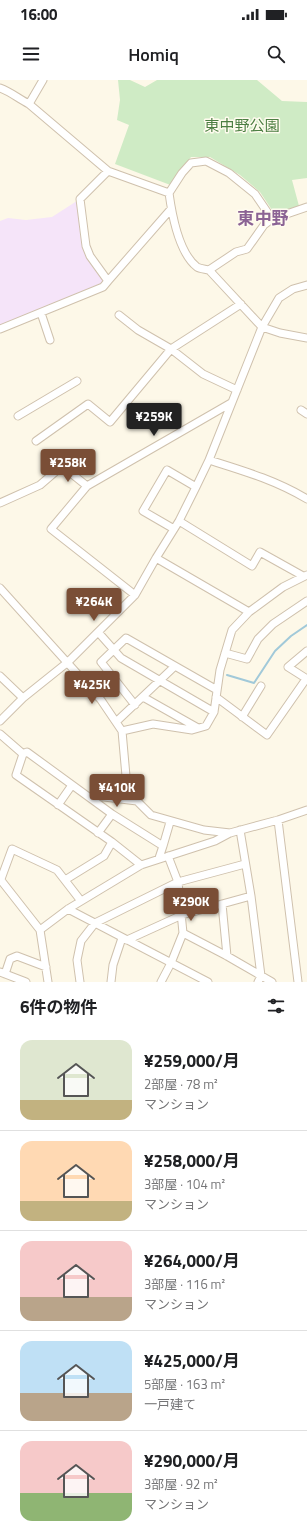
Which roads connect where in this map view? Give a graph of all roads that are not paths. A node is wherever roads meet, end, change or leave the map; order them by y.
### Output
1 (43, 80) edge
2 (0, 88) edge
3 (30, 104) junction
4 (108, 171) junction
5 (169, 193) junction
6 (307, 207) edge
7 (171, 209) junction
8 (272, 219) junction
9 (209, 270) junction
10 (108, 281) junction
11 (307, 286) edge
12 (241, 304) junction
13 (41, 313) junction
14 (119, 315) dead end
15 (262, 327) junction
16 (0, 329) edge
17 (307, 338) edge
18 (50, 340) dead end
19 (171, 349) junction
20 (77, 381) dead end
21 (237, 390) junction
22 (231, 403) junction
23 (18, 416) dead end
24 (36, 441) dead end
25 (209, 460) junction
26 (87, 486) junction
27 (196, 487) junction
28 (307, 499) edge
29 (0, 503) edge
30 (179, 521) junction
31 (174, 529) junction
32 (156, 558) junction
33 (305, 575) edge
34 (0, 588) edge
35 (135, 595) junction
36 (307, 601) edge
37 (249, 612) junction
38 (98, 632) junction
39 (114, 650) junction
40 (307, 651) edge
41 (225, 653) junction
42 (68, 662) junction
43 (175, 666) junction
44 (0, 676) edge
45 (307, 679) edge
46 (160, 681) junction
47 (261, 686) dead end
48 (216, 694) junction
49 (144, 697) junction
50 (22, 698) junction
51 (135, 704) junction
52 (214, 712) junction
53 (242, 717) junction
54 (0, 721) edge
55 (116, 722) junction
56 (198, 728) junction
57 (122, 731) junction
58 (0, 734) edge
59 (23, 754) junction
60 (72, 785) junction
61 (92, 799) junction
62 (137, 801) junction
63 (58, 805) junction
64 (307, 810) edge
65 (112, 814) junction
66 (278, 820) junction
67 (170, 822) junction
68 (240, 830) junction
69 (98, 833) junction
70 (230, 833) junction
71 (112, 842) junction
72 (163, 846) junction
73 (168, 856) junction
74 (159, 858) junction
75 (245, 864) junction
76 (141, 865) junction
77 (0, 879) edge
78 (65, 880) junction
79 (178, 882) junction
80 (251, 896) junction
81 (81, 901) junction
82 (222, 904) junction
83 (68, 909) junction
84 (182, 915) junction
85 (95, 923) junction
86 (40, 930) junction
87 (183, 933) junction
88 (125, 939) junction
89 (227, 956) junction
90 (171, 963) junction
91 (46, 968) junction
92 (2, 973) edge
93 (259, 979) edge
94 (307, 981) edge
95 (26, 982) edge
96 (48, 982) edge
97 (80, 982) edge
98 (111, 982) edge
99 (161, 982) edge
100 (208, 982) edge
101 (272, 982) edge
102 (298, 982) edge

1 - 3 street
2 - 3 street
3 - 4 street
4 - 5 street
4 - 10 street
5 - 7 street
5 - 8 street
6 - 8 street
7 - 9 street
7 - 10 street
8 - 9 street
9 - 12 street
10 - 13 street
11 - 15 street
12 - 15 street
12 - 19 street
13 - 16 street
13 - 18 street
14 - 19 street
15 - 17 street
15 - 21 street
19 - 21 street
19 - 24 street
20 - 23 street
21 - 22 street
22 - 25 street
22 - 26 street
25 - 27 street
25 - 28 street
26 - 29 street
26 - 35 street
27 - 30 street
27 - 31 street
30 - 31 street
30 - 33 street
31 - 32 street
32 - 35 street
32 - 37 street
33 - 37 street
34 - 42 street
35 - 38 street
36 - 41 street
37 - 41 street
38 - 39 street
38 - 42 street
39 - 43 street
39 - 46 street
39 - 51 street
40 - 45 street
41 - 48 street
42 - 50 street
42 - 55 street
43 - 46 street
43 - 48 street
44 - 50 street
45 - 53 street
46 - 49 street
46 - 52 street
47 - 53 street
48 - 52 street
48 - 53 street
49 - 51 street
49 - 56 street
50 - 54 street
51 - 55 street
52 - 56 street
55 - 57 street
56 - 57 street
57 - 62 street
58 - 59 street
59 - 60 street
59 - 63 street
60 - 61 street
60 - 63 street
61 - 62 street
61 - 65 street
62 - 67 street
63 - 69 street
64 - 66 street
65 - 69 street
65 - 72 street
66 - 68 street
66 - 102 street
67 - 70 street
67 - 72 street
68 - 70 street
68 - 75 street
69 - 71 street
70 - 73 street
71 - 76 street
71 - 78 street
72 - 74 street
73 - 74 street
73 - 79 street
74 - 76 street
75 - 79 street
75 - 80 street
76 - 81 street
77 - 78 street
77 - 86 street
78 - 81 street
79 - 84 street
79 - 85 street
80 - 82 street
80 - 93 street
81 - 83 street
82 - 84 street
82 - 89 street
83 - 85 street
83 - 86 street
84 - 87 street
84 - 88 street
85 - 88 street
85 - 97 street
86 - 91 street
87 - 89 street
87 - 90 street
88 - 90 street
88 - 98 street
89 - 93 street
90 - 99 street
90 - 100 street
91 - 92 street
91 - 96 street
92 - 95 street
93 - 101 street
94 - 102 street

